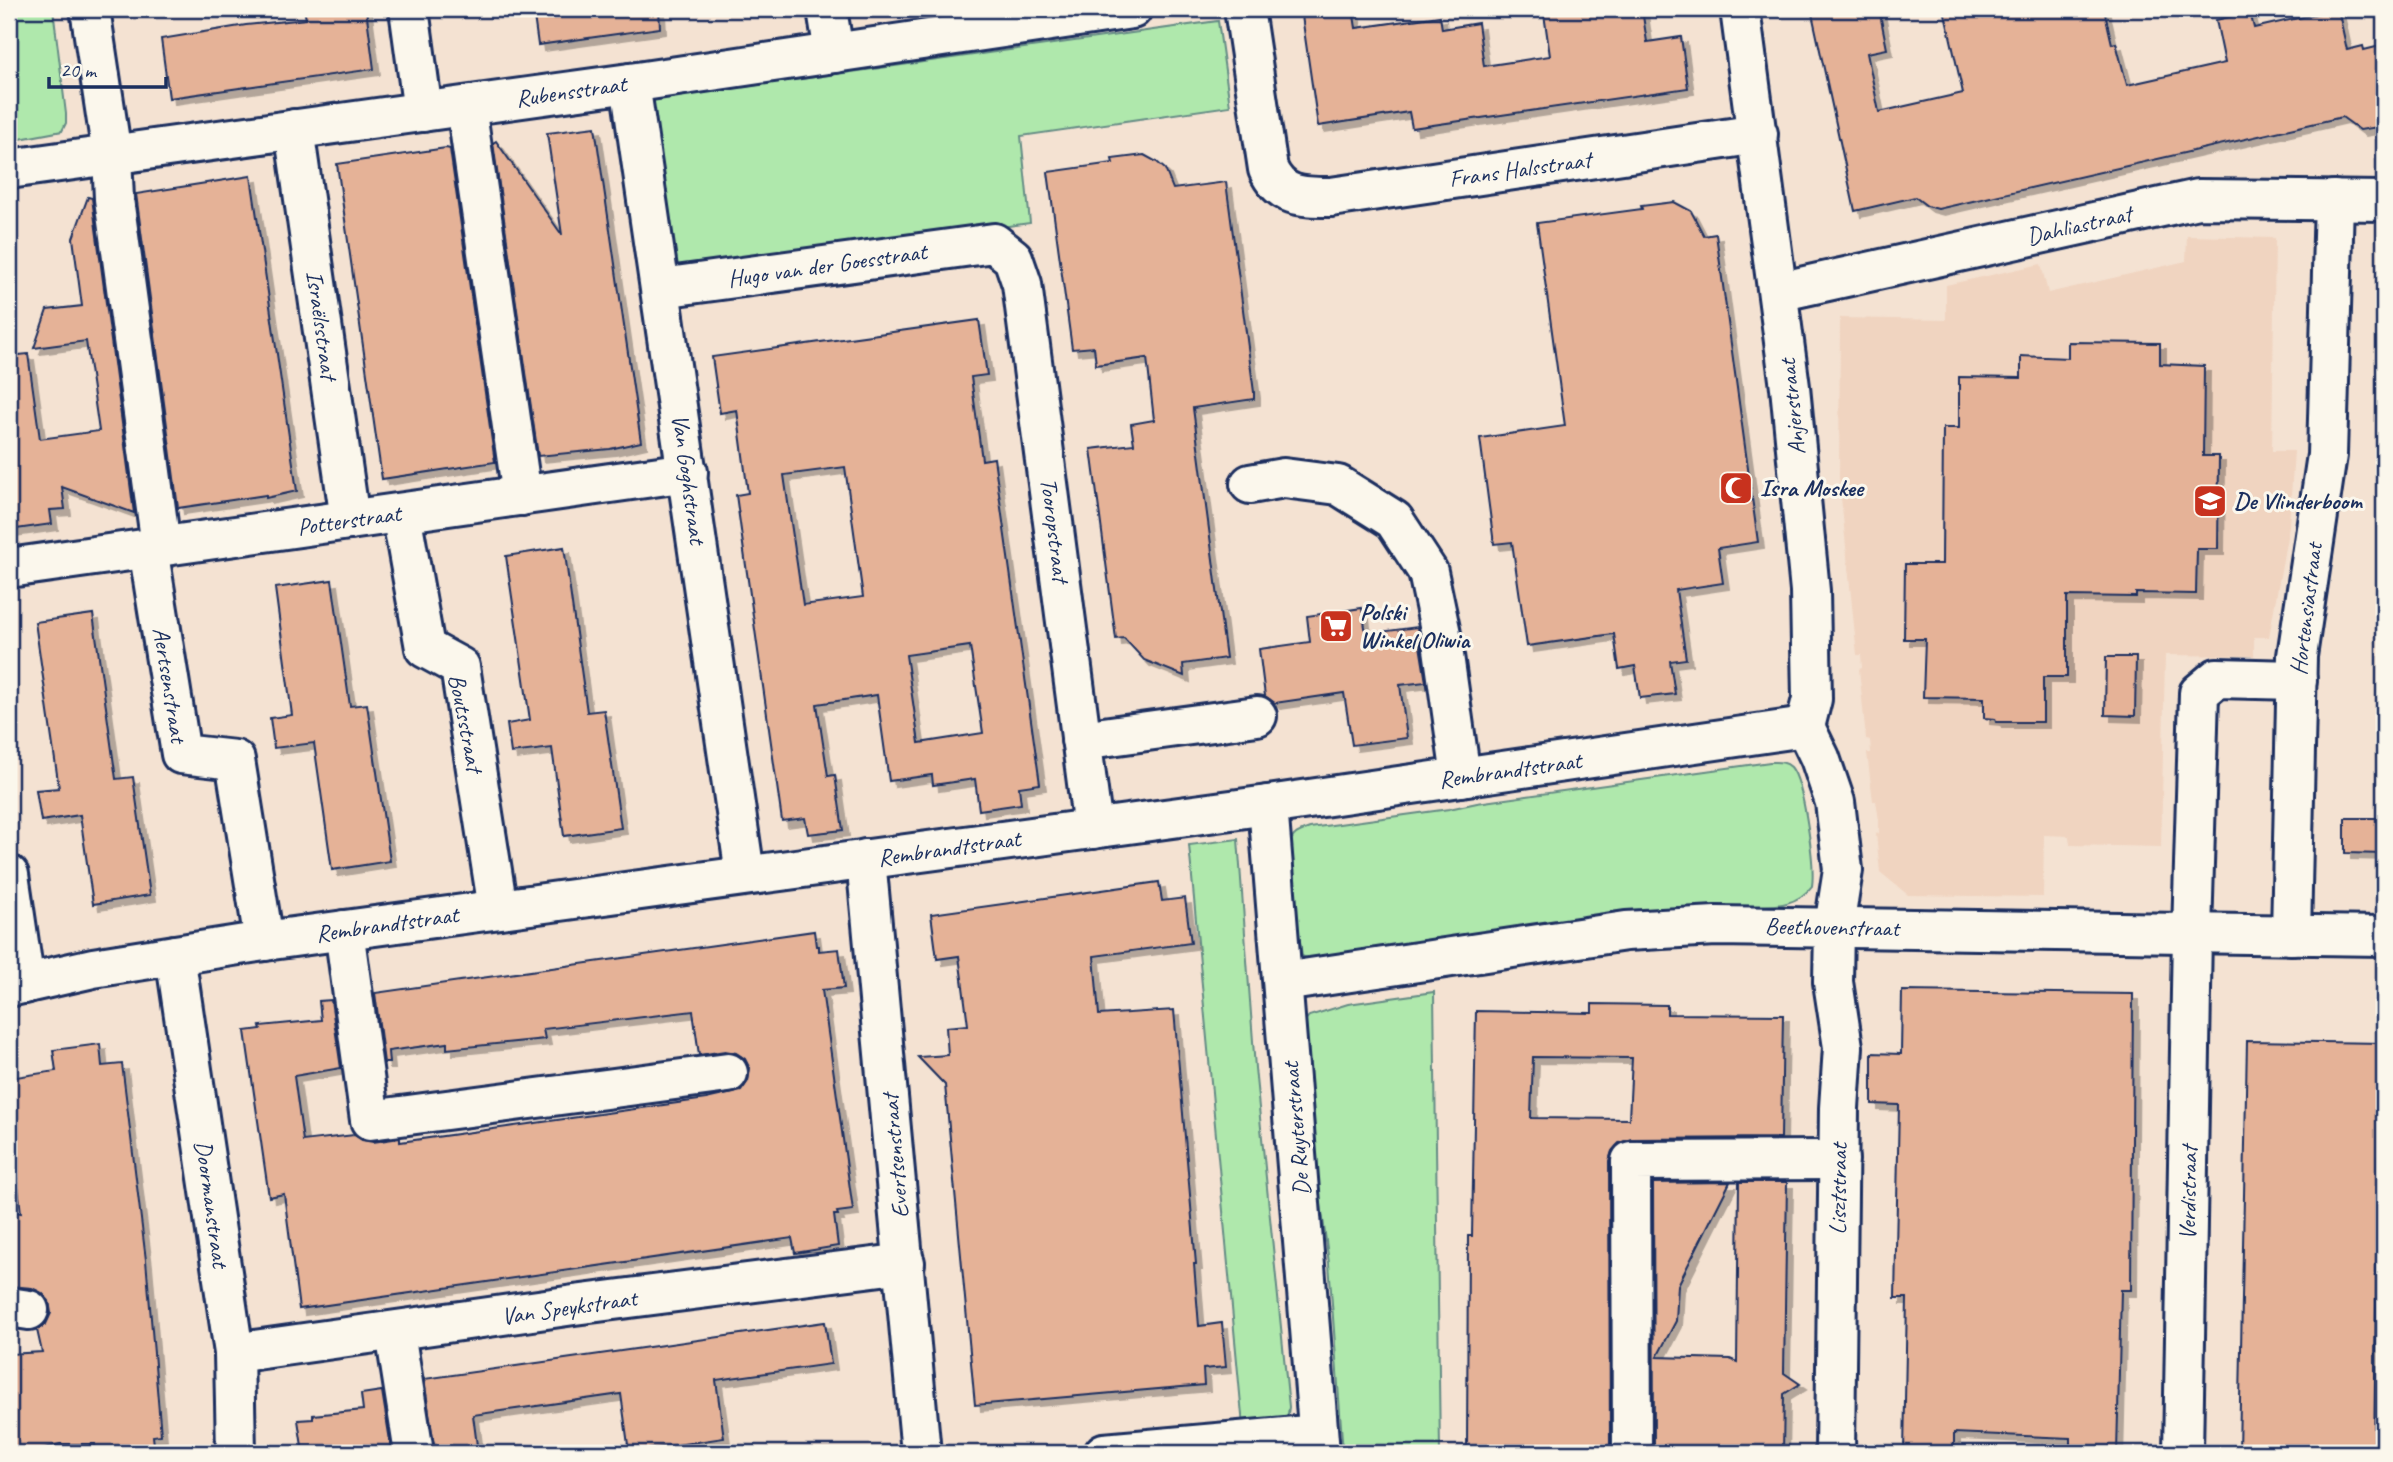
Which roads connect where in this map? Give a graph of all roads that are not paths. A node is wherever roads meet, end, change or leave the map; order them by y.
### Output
1 (90, 9) edge
2 (409, 9) edge
3 (827, 9) edge
4 (1132, 9) edge
5 (1244, 9) edge
6 (1740, 9) edge
7 (834, 53) junction
8 (630, 83) junction
9 (466, 106) junction
10 (423, 112) junction
11 (294, 129) junction
12 (1758, 134) junction
13 (111, 155) junction
14 (9, 169) edge
15 (2334, 200) junction
16 (2384, 201) edge
17 (994, 243) joint
18 (661, 288) junction
19 (1778, 292) junction
20 (688, 472) junction
21 (1250, 484) dead end
22 (522, 496) junction
23 (401, 513) junction
24 (350, 520) junction
25 (155, 547) junction
26 (9, 568) edge
27 (2297, 680) junction
28 (1257, 716) dead end
29 (1804, 727) junction
30 (1081, 740) junction
31 (1461, 777) junction
32 (1268, 805) junction
33 (1093, 829) junction
34 (866, 859) junction
35 (745, 874) junction
36 (9, 875) edge
37 (498, 909) junction
38 (1834, 926) junction
39 (344, 930) junction
40 (2192, 933) junction
41 (2291, 935) junction
42 (2384, 936) edge
43 (264, 941) junction
44 (175, 955) junction
45 (1283, 982) junction
46 (17, 985) edge
47 (728, 1073) dead end
48 (1839, 1160) junction
49 (905, 1263) junction
50 (395, 1332) junction
51 (234, 1353) junction
52 (1319, 1443) edge
53 (236, 1453) edge
54 (414, 1453) edge
55 (921, 1453) edge
56 (1104, 1453) edge
57 (1632, 1453) edge
58 (1835, 1453) edge
59 (2183, 1453) edge

1 - 13 street
2 - 10 street
3 - 7 street
4 - 7 street, Rubensstraat
5 - 12 street, Frans Halsstraat
6 - 12 street, Anjerstraat
7 - 8 street, Rubensstraat
8 - 9 street, Rubensstraat
8 - 18 street, Van Goghstraat
9 - 10 street, Rubensstraat
9 - 22 street
10 - 11 street, Rubensstraat
11 - 13 street, Rubensstraat
11 - 24 street, Israëlsstraat
12 - 19 street, Anjerstraat
13 - 14 street, Rubensstraat
13 - 25 street
15 - 16 street, Dahliastraat
15 - 19 street, Dahliastraat
15 - 27 street, Hortensiastraat
17 - 18 street, Hugo van der Goesstraat
17 - 30 street, Tooropstraat
18 - 20 street, Van Goghstraat
19 - 29 street, Anjerstraat
20 - 22 street, Potterstraat
20 - 35 street, Van Goghstraat
21 - 31 street
22 - 23 street, Potterstraat
23 - 24 street, Potterstraat
23 - 37 street, Boutsstraat
24 - 25 street, Potterstraat
25 - 26 street, Potterstraat
25 - 43 street, Aertsenstraat
27 - 40 street, Verdistraat
27 - 41 street, Hortensiastraat
28 - 30 street
29 - 31 street, Rembrandtstraat
29 - 38 street
30 - 33 street, Tooropstraat
31 - 32 street, Rembrandtstraat
32 - 33 street, Rembrandtstraat
32 - 45 street, De Ruyterstraat
33 - 34 street, Rembrandtstraat
34 - 35 street, Rembrandtstraat
34 - 49 street, Evertsenstraat
35 - 37 street, Rembrandtstraat
36 - 46 street
37 - 39 street, Rembrandtstraat
38 - 40 street, Beethovenstraat
38 - 45 street, Beethovenstraat
38 - 48 street, Lisztstraat
39 - 43 street, Rembrandtstraat
39 - 47 street
40 - 41 street, Beethovenstraat
40 - 59 street, Verdistraat
41 - 42 street, Beethovenstraat
43 - 44 street, Rembrandtstraat
44 - 46 street, Rembrandtstraat
44 - 51 street, Doormanstraat
45 - 52 street, De Ruyterstraat
48 - 57 street
48 - 58 street, Lisztstraat
49 - 50 street, Van Speykstraat
49 - 55 street, Evertsenstraat
50 - 51 street, Van Speykstraat
50 - 54 street
51 - 53 street, Doormanstraat
52 - 56 street

